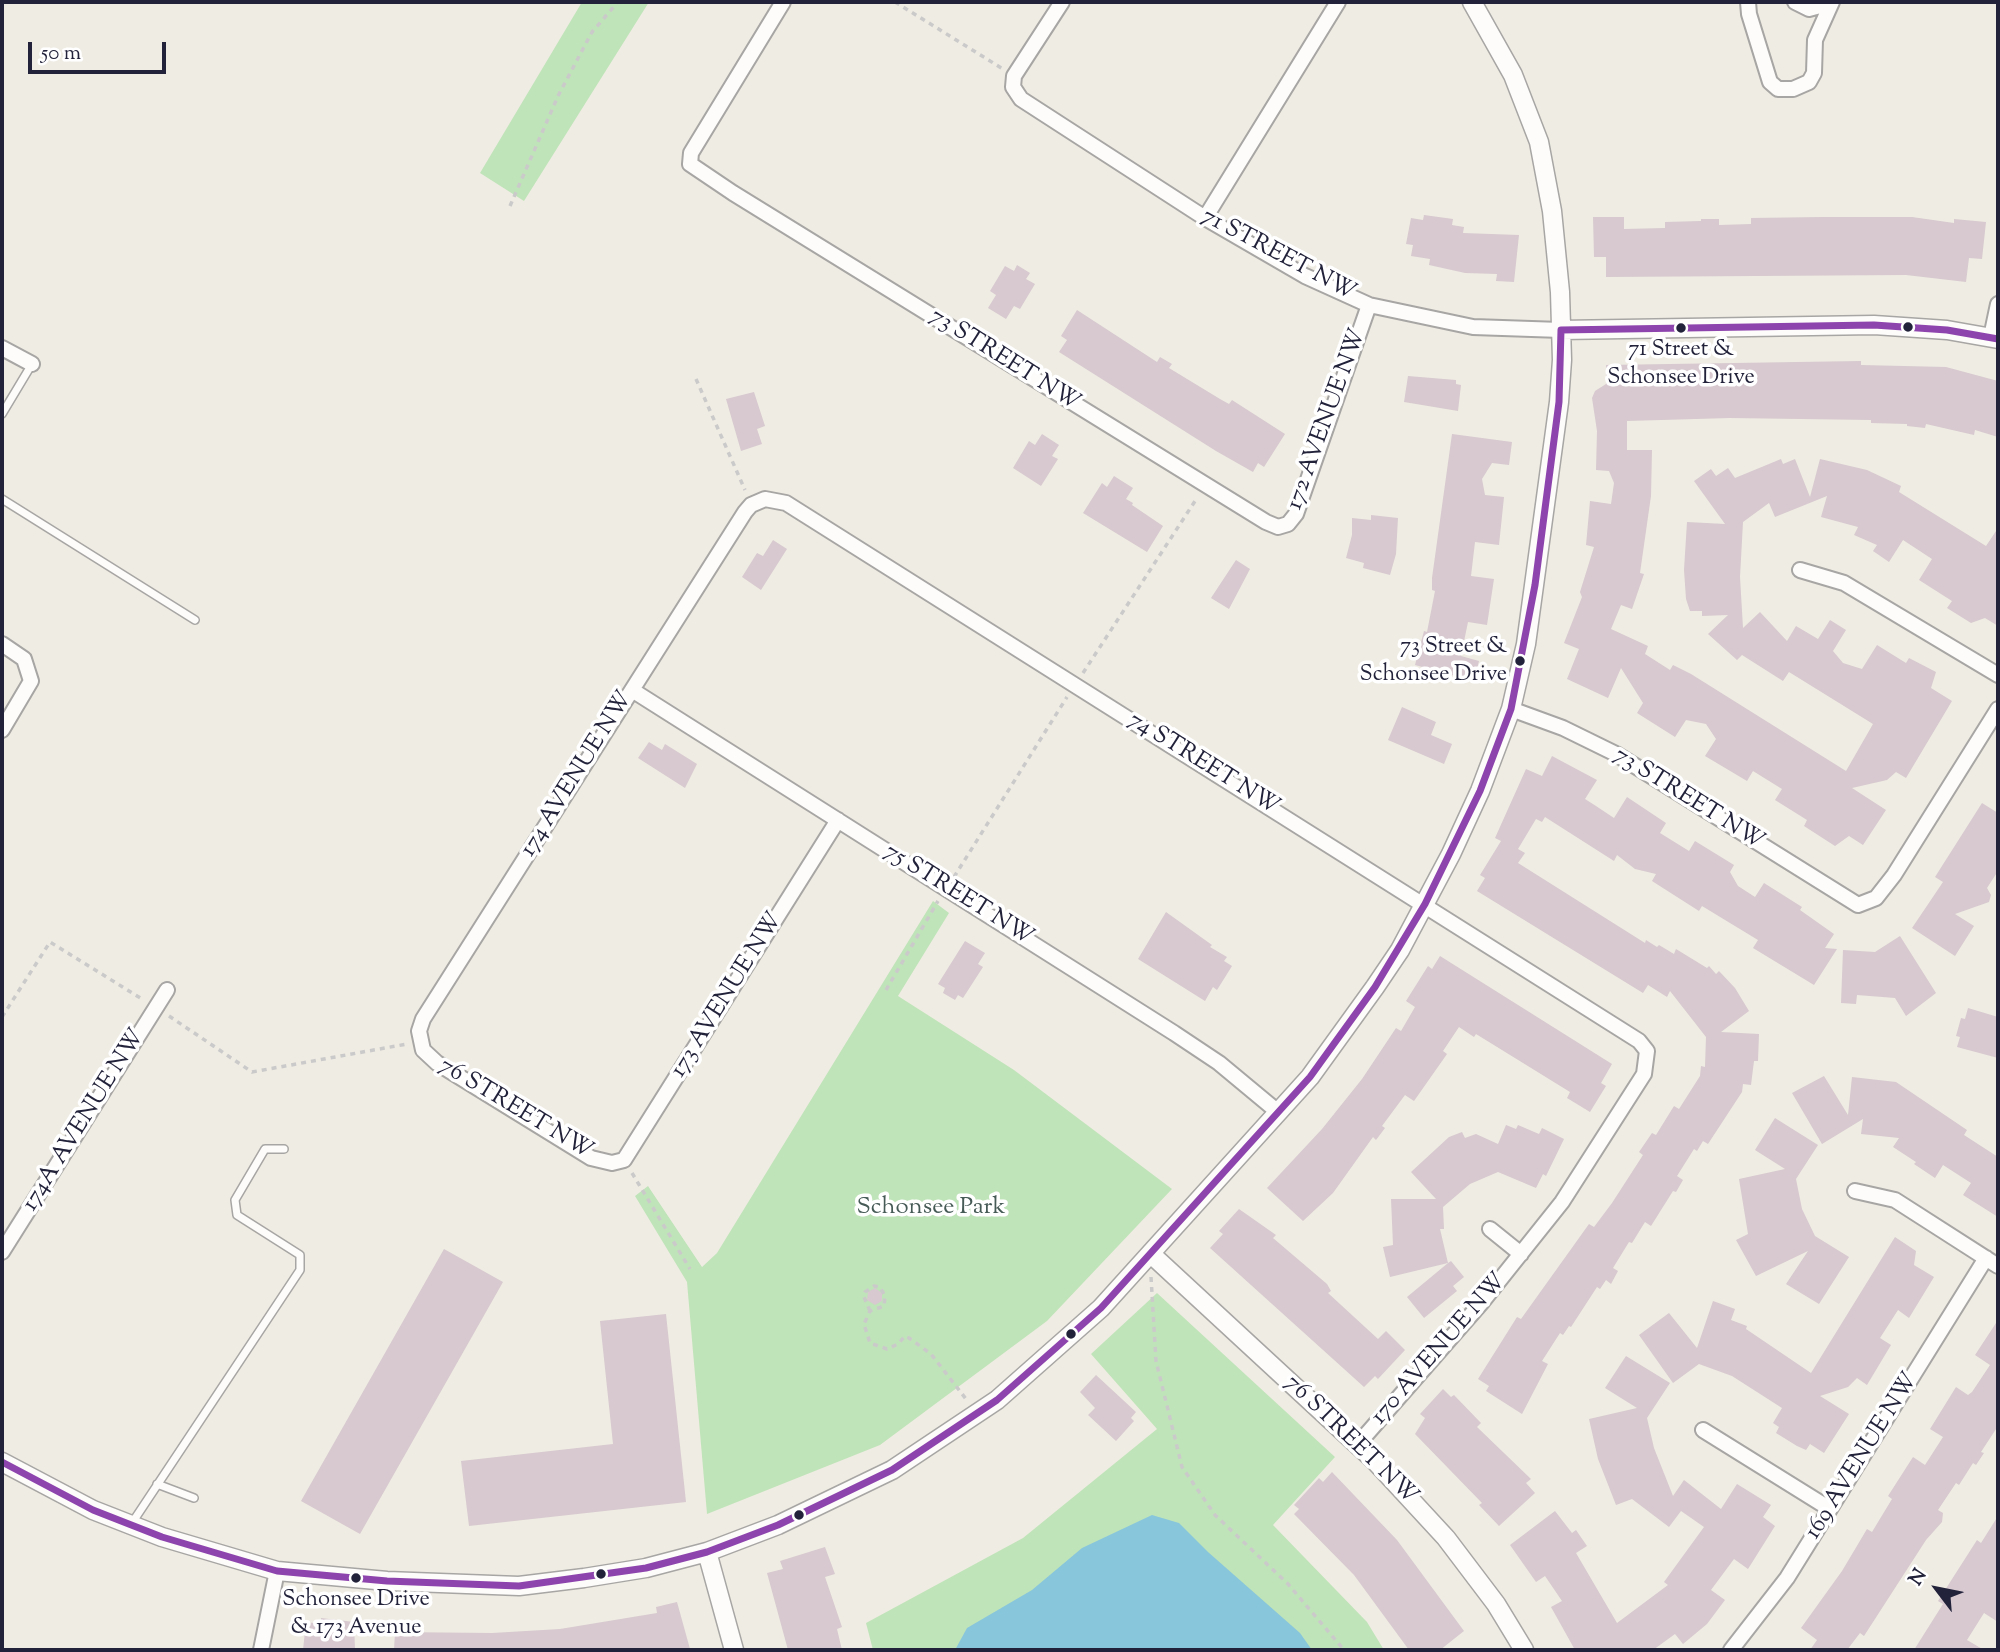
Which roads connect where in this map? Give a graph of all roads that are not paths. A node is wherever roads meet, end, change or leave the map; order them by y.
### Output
1 (783, 2) edge
2 (1062, 2) edge
3 (1338, 2) edge
4 (1472, 2) edge
5 (1748, 2) edge
6 (1795, 2) edge
7 (1831, 2) edge
8 (1205, 218) junction
9 (1998, 304) edge
10 (1369, 305) junction
11 (1562, 330) junction
12 (1995, 338) edge
13 (2, 348) edge
14 (32, 364) joint
15 (2, 414) edge
16 (2, 499) edge
17 (751, 505) joint
18 (1278, 527) joint
19 (1800, 570) dead end
20 (195, 620) dead end
21 (2, 644) edge
22 (1998, 676) edge
23 (632, 690) junction
24 (1511, 709) junction
25 (1998, 709) edge
26 (2, 730) edge
27 (838, 820) junction
28 (1425, 904) junction
29 (167, 990) dead end
30 (421, 1046) joint
31 (1647, 1051) joint
32 (1278, 1112) junction
33 (284, 1149) dead end
34 (618, 1161) joint
35 (1855, 1191) dead end
36 (1490, 1229) dead end
37 (2, 1252) edge
38 (1151, 1254) junction
39 (1521, 1254) junction
40 (1992, 1262) edge
41 (1703, 1430) dead end
42 (1358, 1444) junction
43 (2, 1462) edge
44 (157, 1484) junction
45 (194, 1498) dead end
46 (1830, 1509) junction
47 (130, 1525) junction
48 (707, 1552) junction
49 (278, 1571) junction
50 (261, 1650) edge
51 (734, 1650) edge
52 (1524, 1650) edge
53 (1731, 1650) edge

1 - 18 street, 73 STREET NW
2 - 8 street, 71 STREET NW
3 - 8 street
4 - 11 street
5 - 7 street
6 - 7 street
8 - 10 street, 71 STREET NW
9 - 12 street
10 - 11 street, 71 STREET NW
10 - 18 street, 172 AVENUE NW
11 - 12 street, 71 STREET NW
11 - 24 street
13 - 14 street
14 - 15 lane
16 - 20 lane
17 - 23 street, 174 AVENUE NW
17 - 28 street, 74 STREET NW
19 - 22 street
21 - 26 street
23 - 27 street, 75 STREET NW
23 - 30 street, 174 AVENUE NW
24 - 25 street, 73 STREET NW
24 - 28 street
27 - 32 street, 75 STREET NW
27 - 34 street, 173 AVENUE NW
28 - 31 street, 74 STREET NW
28 - 32 street
29 - 37 street, 174A AVENUE NW
30 - 34 street, 76 STREET NW
31 - 39 street, 170 AVENUE NW
32 - 38 street
33 - 44 lane
35 - 40 street
36 - 39 street, 170 AVENUE NW
38 - 42 street, 76 STREET NW
38 - 48 street
39 - 42 street, 170 AVENUE NW
40 - 46 street, 169 AVENUE NW
41 - 46 street
42 - 52 street, 76 STREET NW
43 - 47 street
44 - 45 lane
44 - 47 lane
46 - 53 street, 169 AVENUE NW
47 - 49 street
48 - 49 street
48 - 51 street
49 - 50 street

